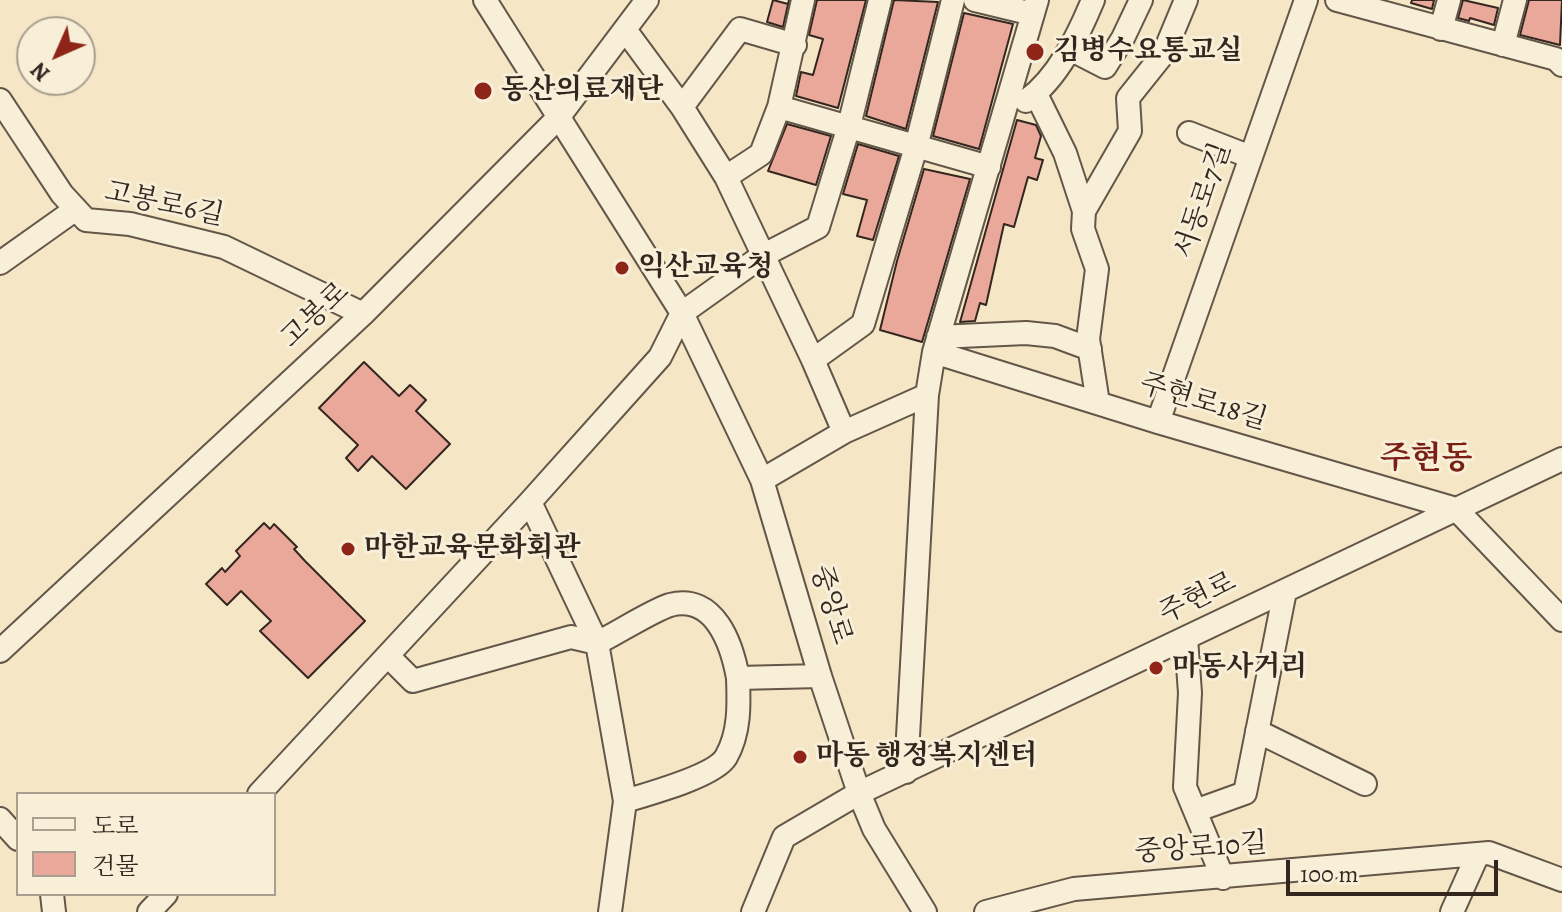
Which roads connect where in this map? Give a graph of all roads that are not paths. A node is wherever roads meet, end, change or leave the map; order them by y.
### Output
1 (485, 0) edge
2 (647, 0) edge
3 (803, 0) edge
4 (880, 0) edge
5 (953, 0) edge
6 (975, 0) edge
7 (1093, 0) edge
8 (1141, 0) edge
9 (1186, 0) edge
10 (1306, 0) edge
11 (1337, 0) edge
12 (1449, 0) edge
13 (1515, 0) edge
14 (1363, 3) edge
15 (1035, 7) edge
16 (1441, 29) junction
17 (626, 31) junction
18 (795, 45) junction
19 (1503, 45) junction
20 (1070, 49) junction
21 (1562, 65) edge
22 (1036, 94) junction
23 (0, 100) edge
24 (682, 107) junction
25 (779, 107) junction
26 (558, 118) junction
27 (1002, 119) junction
28 (849, 126) junction
29 (1189, 133) dead end
30 (916, 147) junction
31 (1251, 157) junction
32 (989, 167) junction
33 (726, 177) junction
34 (76, 209) junction
35 (1084, 211) junction
36 (762, 256) junction
37 (0, 263) edge
38 (682, 313) junction
39 (363, 314) junction
40 (936, 344) junction
41 (1090, 349) junction
42 (813, 360) junction
43 (927, 395) junction
44 (1098, 403) junction
45 (1158, 422) junction
46 (844, 432) junction
47 (1562, 459) edge
48 (762, 480) junction
49 (530, 502) junction
50 (1456, 509) junction
51 (1285, 591) junction
52 (1562, 620) edge
53 (1186, 638) junction
54 (597, 643) junction
55 (0, 651) edge
56 (388, 656) junction
57 (820, 676) junction
58 (738, 678) junction
59 (1257, 731) junction
60 (906, 772) junction
61 (1365, 784) dead end
62 (261, 792) edge
63 (859, 793) junction
64 (625, 801) junction
65 (1195, 811) junction
66 (0, 819) edge
67 (16, 837) edge
68 (1478, 854) junction
69 (1223, 878) junction
70 (1562, 880) edge
71 (164, 896) edge
72 (149, 912) edge
73 (610, 912) edge
74 (753, 912) edge
75 (924, 912) edge
76 (986, 912) edge
77 (1452, 912) edge

1 - 26 street, 중앙로
2 - 17 street, 고봉로
3 - 18 street
4 - 28 street
5 - 30 street
6 - 15 street
7 - 20 street
8 - 20 street
9 - 35 street
10 - 31 street, 서동로7길
11 - 14 street
12 - 16 street
13 - 19 street
14 - 16 street
15 - 27 street
16 - 19 street
17 - 24 street
17 - 26 street, 고봉로
18 - 24 street
18 - 25 street
19 - 21 street
20 - 22 street
22 - 27 street
22 - 35 street
23 - 34 street, 고봉로6길
24 - 33 street
25 - 28 street
25 - 33 street
26 - 38 street, 중앙로
26 - 39 street, 고봉로
27 - 32 street
28 - 30 street
28 - 36 street
29 - 31 street
30 - 32 street
30 - 42 street
31 - 45 street, 서동로7길
32 - 40 street
33 - 36 street
34 - 37 street
34 - 39 street, 고봉로6길
35 - 41 street
36 - 38 street
36 - 42 street
38 - 48 street, 중앙로
38 - 49 street
39 - 55 street, 고봉로
40 - 41 street
40 - 43 street
40 - 44 street, 주현로18길
41 - 44 street
42 - 46 street
43 - 46 street
43 - 60 street
44 - 45 street, 주현로18길
45 - 50 street, 주현로18길
46 - 48 street
47 - 50 street, 주현로
48 - 57 street, 중앙로
49 - 54 street
49 - 56 street
50 - 51 street, 주현로
50 - 52 street
51 - 53 street, 주현로
51 - 59 street
53 - 60 street, 주현로
53 - 65 street
54 - 56 street
54 - 58 street
54 - 64 street
56 - 62 street
57 - 58 street
57 - 63 street, 중앙로
58 - 64 street
59 - 61 street
59 - 65 street
60 - 63 street, 주현로
63 - 74 street, 주현로
63 - 75 street, 중앙로
64 - 73 street
65 - 69 street
66 - 67 street
68 - 69 street, 중앙로10길
68 - 70 street, 중앙로10길
68 - 77 street
69 - 76 street, 중앙로10길
71 - 72 street

